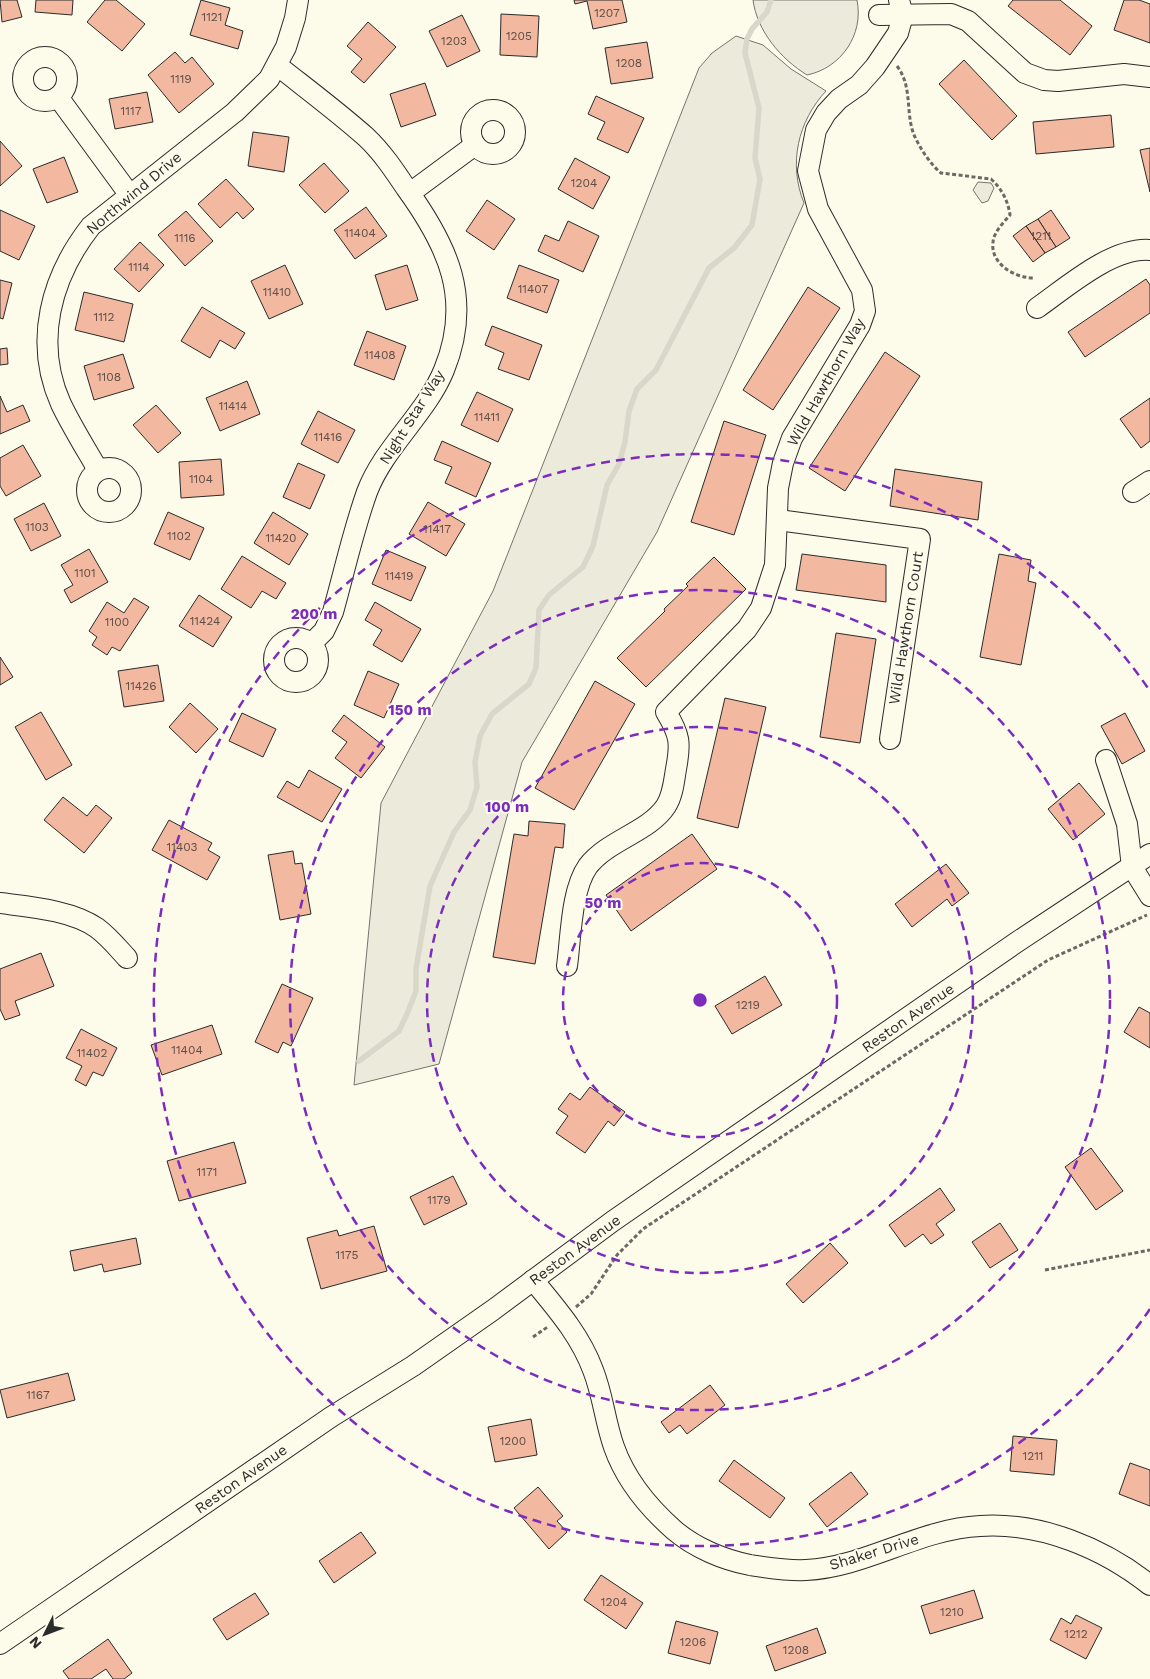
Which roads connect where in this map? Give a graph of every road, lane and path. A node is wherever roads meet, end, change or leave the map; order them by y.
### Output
1 (298, 0) edge
2 (876, 7) edge
3 (956, 7) edge
4 (901, 8) edge
5 (885, 50) junction
6 (278, 66) junction
7 (1150, 77) edge
8 (58, 97) dead end
9 (475, 145) dead end
10 (410, 193) junction
11 (129, 194) junction
12 (1150, 250) edge
13 (1034, 278) dead end
14 (1037, 308) dead end
15 (98, 470) dead end
16 (778, 520) junction
17 (312, 644) dead end
18 (890, 739) dead end
19 (1106, 760) dead end
20 (1150, 854) edge
21 (1132, 867) junction
22 (1150, 896) edge
23 (0, 903) edge
24 (1150, 913) edge
25 (127, 958) dead end
26 (567, 966) dead end
27 (1150, 1250) edge
28 (1045, 1270) dead end
29 (533, 1280) junction
30 (563, 1316) junction
31 (533, 1337) dead end
32 (1150, 1586) edge
33 (0, 1644) edge

1 - 6 street, Northwind Drive
2 - 4 street
2 - 5 street
3 - 4 street
3 - 7 street
4 - 5 street, Wild Hawthorn Way
5 - 13 path
5 - 16 street, Wild Hawthorn Way
6 - 10 street, Night Star Way
6 - 11 street, Northwind Drive
8 - 11 street
9 - 10 street
10 - 17 street, Night Star Way
11 - 15 street, Northwind Drive
12 - 14 street
16 - 18 street, Wild Hawthorn Court
16 - 26 street, Wild Hawthorn Way
19 - 21 street
20 - 21 street, Reston Avenue
21 - 22 street
21 - 29 street, Reston Avenue
23 - 25 street
24 - 30 path
27 - 28 path
29 - 30 street, Shaker Drive
29 - 33 street, Reston Avenue
30 - 31 path
30 - 32 street, Shaker Drive

